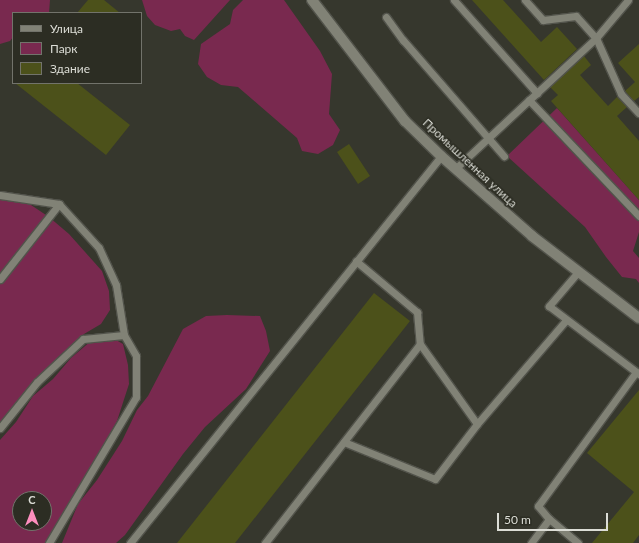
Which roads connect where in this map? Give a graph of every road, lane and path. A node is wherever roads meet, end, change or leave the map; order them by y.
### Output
1 (312, 0) edge
2 (454, 0) edge
3 (524, 0) edge
4 (628, 0) edge
5 (386, 17) dead end
6 (596, 38) junction
7 (537, 93) junction
8 (529, 100) junction
9 (639, 113) edge
10 (488, 138) junction
11 (441, 156) junction
12 (504, 156) dead end
13 (455, 169) junction
14 (0, 195) edge
15 (59, 204) junction
16 (639, 216) edge
17 (356, 261) junction
18 (578, 272) junction
19 (0, 279) edge
20 (639, 318) edge
21 (566, 320) junction
22 (124, 335) junction
23 (420, 344) junction
24 (638, 374) edge
25 (477, 424) junction
26 (0, 428) edge
27 (344, 442) junction
28 (548, 519) junction
29 (50, 543) edge
30 (130, 543) edge
31 (265, 543) edge
32 (531, 543) edge
33 (578, 543) edge

1 - 11 street, Промышленная улица
2 - 7 lane
3 - 6 lane
4 - 6 lane
5 - 10 lane
6 - 7 lane
6 - 9 lane
7 - 8 lane
8 - 10 lane
8 - 16 lane
10 - 12 lane
10 - 13 lane
11 - 13 street, Промышленная улица
11 - 17 lane
13 - 18 street, Промышленная улица
14 - 15 lane
15 - 19 lane
15 - 22 lane
17 - 23 lane
17 - 30 lane
18 - 20 street, Промышленная улица
18 - 21 lane
21 - 24 lane
21 - 25 lane
22 - 26 lane
22 - 29 lane
23 - 25 lane
23 - 27 lane
24 - 28 lane
25 - 27 lane
27 - 31 lane
28 - 32 lane
28 - 33 lane

